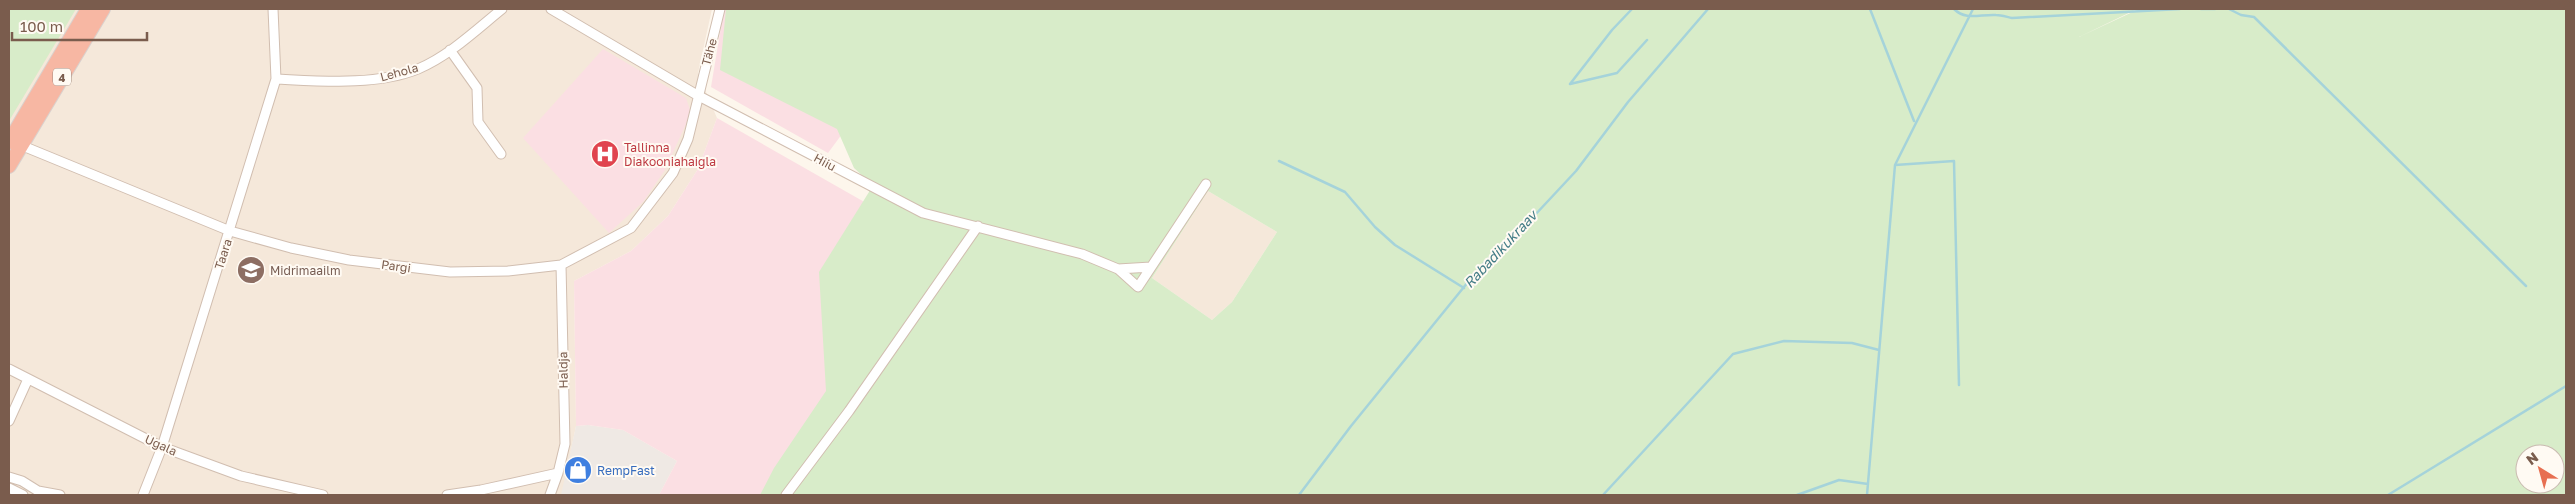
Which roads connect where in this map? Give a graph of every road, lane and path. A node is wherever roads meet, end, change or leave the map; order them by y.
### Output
1 (88, 9) edge
2 (103, 9) edge
3 (273, 9) edge
4 (502, 9) edge
5 (551, 9) edge
6 (720, 9) edge
7 (450, 50) junction
8 (276, 79) junction
9 (697, 95) junction
10 (13, 143) edge
11 (501, 154) dead end
12 (9, 166) edge
13 (1206, 184) dead end
14 (978, 226) junction
15 (230, 231) junction
16 (561, 265) junction
17 (1151, 267) junction
18 (1118, 269) junction
19 (9, 369) edge
20 (28, 379) junction
21 (9, 421) edge
22 (162, 447) junction
23 (558, 473) junction
24 (9, 477) edge
25 (9, 488) edge
26 (22, 495) edge
27 (60, 495) edge
28 (143, 495) edge
29 (323, 495) edge
30 (447, 495) edge
31 (550, 495) edge
32 (786, 495) edge

1 - 10 highway, 4
2 - 10 highway, 4
3 - 8 street, Taara
4 - 7 street, Lehola
5 - 9 street, Hiiu
6 - 9 street, Tähe
7 - 8 street, Lehola
7 - 11 street
8 - 15 street, Taara
9 - 14 street, Hiiu
9 - 16 street, Pargi
10 - 12 highway, 4
10 - 15 street, Pargi
13 - 17 street, Hiiu
14 - 18 street, Hiiu
14 - 32 street
15 - 16 street, Pargi
15 - 22 street, Taara
16 - 23 street, Haldja
17 - 18 street, Hiiu
17 - 18 street, Hiiu
19 - 20 street, Ugala
20 - 21 street
20 - 22 street, Ugala
22 - 28 street, Taara
22 - 29 street, Ugala
23 - 30 street
23 - 31 street, Haldja
24 - 27 street
25 - 26 street

